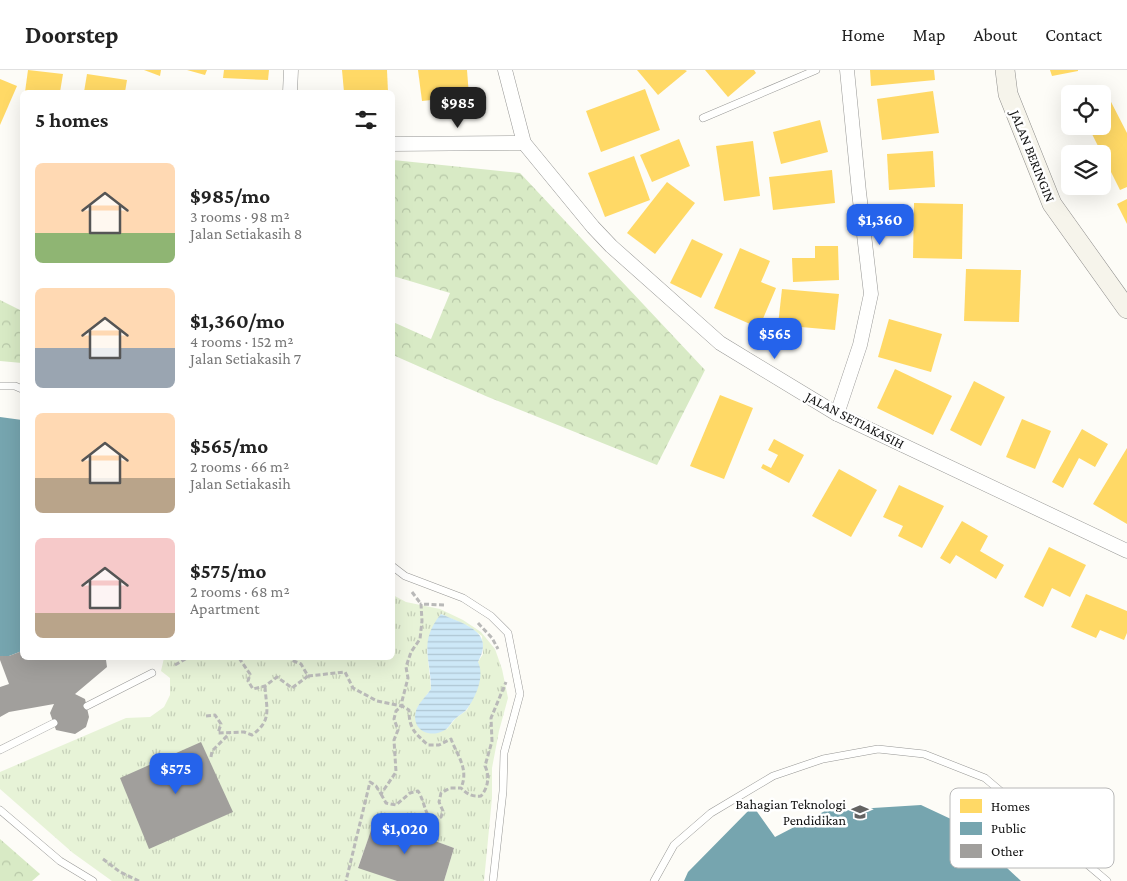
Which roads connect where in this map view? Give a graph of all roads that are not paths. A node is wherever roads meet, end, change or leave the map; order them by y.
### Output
1 (291, 70) edge
2 (505, 70) edge
3 (816, 70) edge
4 (847, 70) edge
5 (1005, 70) edge
6 (290, 90) edge
7 (703, 118) dead end
8 (524, 143) junction
9 (395, 144) edge
10 (1127, 309) edge
11 (0, 386) edge
12 (20, 387) edge
13 (836, 414) junction
14 (1127, 551) edge
15 (395, 568) edge
16 (152, 673) dead end
17 (86, 706) dead end
18 (54, 723) dead end
19 (0, 750) edge
20 (997, 788) edge
21 (0, 810) edge
22 (1092, 868) edge
23 (94, 881) edge
24 (493, 881) edge
25 (654, 881) edge
26 (1107, 881) edge

1 - 6 street
2 - 8 street, JALAN SETIAKASIH
3 - 7 lane
4 - 13 street
5 - 10 street, JALAN BERINGIN
8 - 9 street
8 - 13 street, JALAN SETIAKASIH
11 - 12 lane
13 - 14 street, JALAN SETIAKASIH
15 - 24 lane
16 - 17 lane
18 - 19 lane
20 - 25 lane
21 - 23 lane
22 - 26 lane

